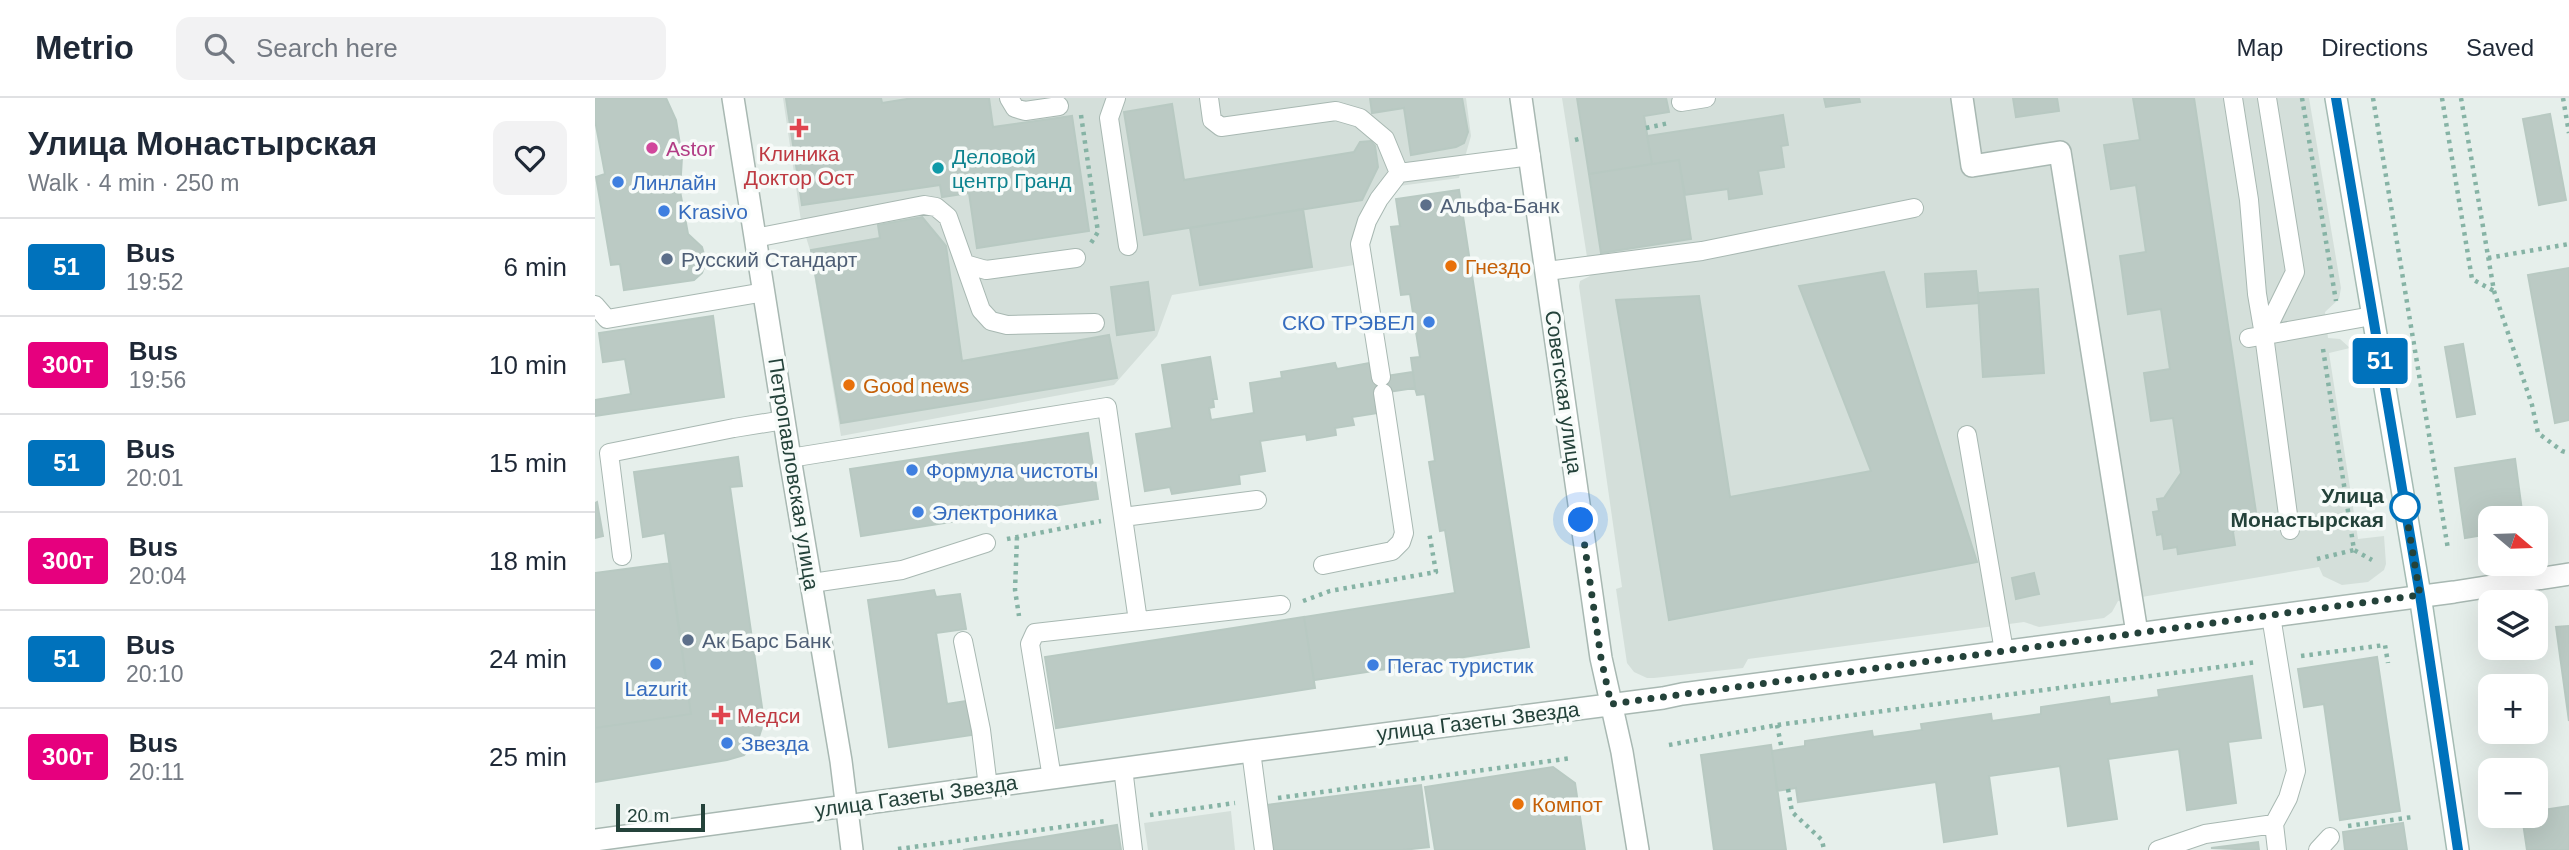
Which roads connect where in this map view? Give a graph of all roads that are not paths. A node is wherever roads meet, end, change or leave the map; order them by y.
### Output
1 (733, 98) edge
2 (1009, 98) edge
3 (1116, 98) edge
4 (1209, 98) edge
5 (1521, 98) edge
6 (1706, 98) edge
7 (1962, 98) edge
8 (2233, 98) edge
9 (2267, 98) edge
10 (2336, 98) edge
11 (1681, 102) dead end
12 (1059, 106) road end
13 (1531, 156) junction
14 (1399, 173) junction
15 (1914, 208) dead end
16 (755, 238) junction
17 (1128, 246) dead end
18 (1076, 258) road end
19 (965, 264) junction
20 (1547, 271) junction
21 (764, 292) junction
22 (595, 305) edge
23 (2372, 316) junction
24 (1095, 323) dead end
25 (2257, 336) junction
26 (784, 420) junction
27 (1967, 435) dead end
28 (790, 458) junction
29 (1257, 500) dead end
30 (1123, 517) junction
31 (2290, 530) dead end
32 (986, 543) road end
33 (622, 556) dead end
34 (1323, 565) dead end
35 (2569, 575) edge
36 (811, 583) junction
37 (2420, 595) junction
38 (1281, 605) dead end
39 (2271, 616) junction
40 (1138, 621) junction
41 (2137, 633) junction
42 (963, 641) dead end
43 (2004, 651) junction
44 (1611, 704) junction
45 (1251, 751) junction
46 (1123, 768) junction
47 (1052, 778) junction
48 (988, 787) junction
49 (845, 805) junction
50 (2274, 824) junction
51 (595, 840) edge
52 (852, 850) edge
53 (1133, 850) edge
54 (1264, 850) edge
55 (1638, 850) edge
56 (2158, 850) edge
57 (2277, 850) edge
58 (2458, 850) edge

1 - 16 street, Петропавловская улица
2 - 12 lane
3 - 17 lane
4 - 14 lane
5 - 13 street, Советская улица
6 - 11 lane
7 - 41 street
8 - 25 lane
9 - 25 lane
10 - 23 street
13 - 14 lane
13 - 20 street, Советская улица
14 - 34 lane
15 - 20 lane
16 - 19 lane
16 - 21 street, Петропавловская улица
18 - 19 lane
19 - 24 lane
20 - 44 street, Советская улица
21 - 22 lane
21 - 26 street, Петропавловская улица
23 - 25 lane
23 - 37 street
25 - 31 lane
26 - 28 street, Петропавловская улица
26 - 33 lane
27 - 43 lane
28 - 30 lane
28 - 36 street, Петропавловская улица
29 - 30 lane
30 - 40 lane
32 - 36 lane
35 - 37 street, улица Газеты Звезда
36 - 49 street, Петропавловская улица
37 - 39 street, улица Газеты Звезда
37 - 58 street
38 - 40 lane
39 - 41 street, улица Газеты Звезда
39 - 50 lane
40 - 47 lane
41 - 43 street, улица Газеты Звезда
42 - 48 lane
43 - 44 street, улица Газеты Звезда
44 - 45 street, улица Газеты Звезда
44 - 55 street, Советская улица
45 - 46 street, улица Газеты Звезда
45 - 54 lane
46 - 47 street, улица Газеты Звезда
46 - 53 lane
47 - 48 street, улица Газеты Звезда
48 - 49 street, улица Газеты Звезда
49 - 51 street, улица Газеты Звезда
49 - 52 street, Петропавловская улица
50 - 56 lane
50 - 57 lane

